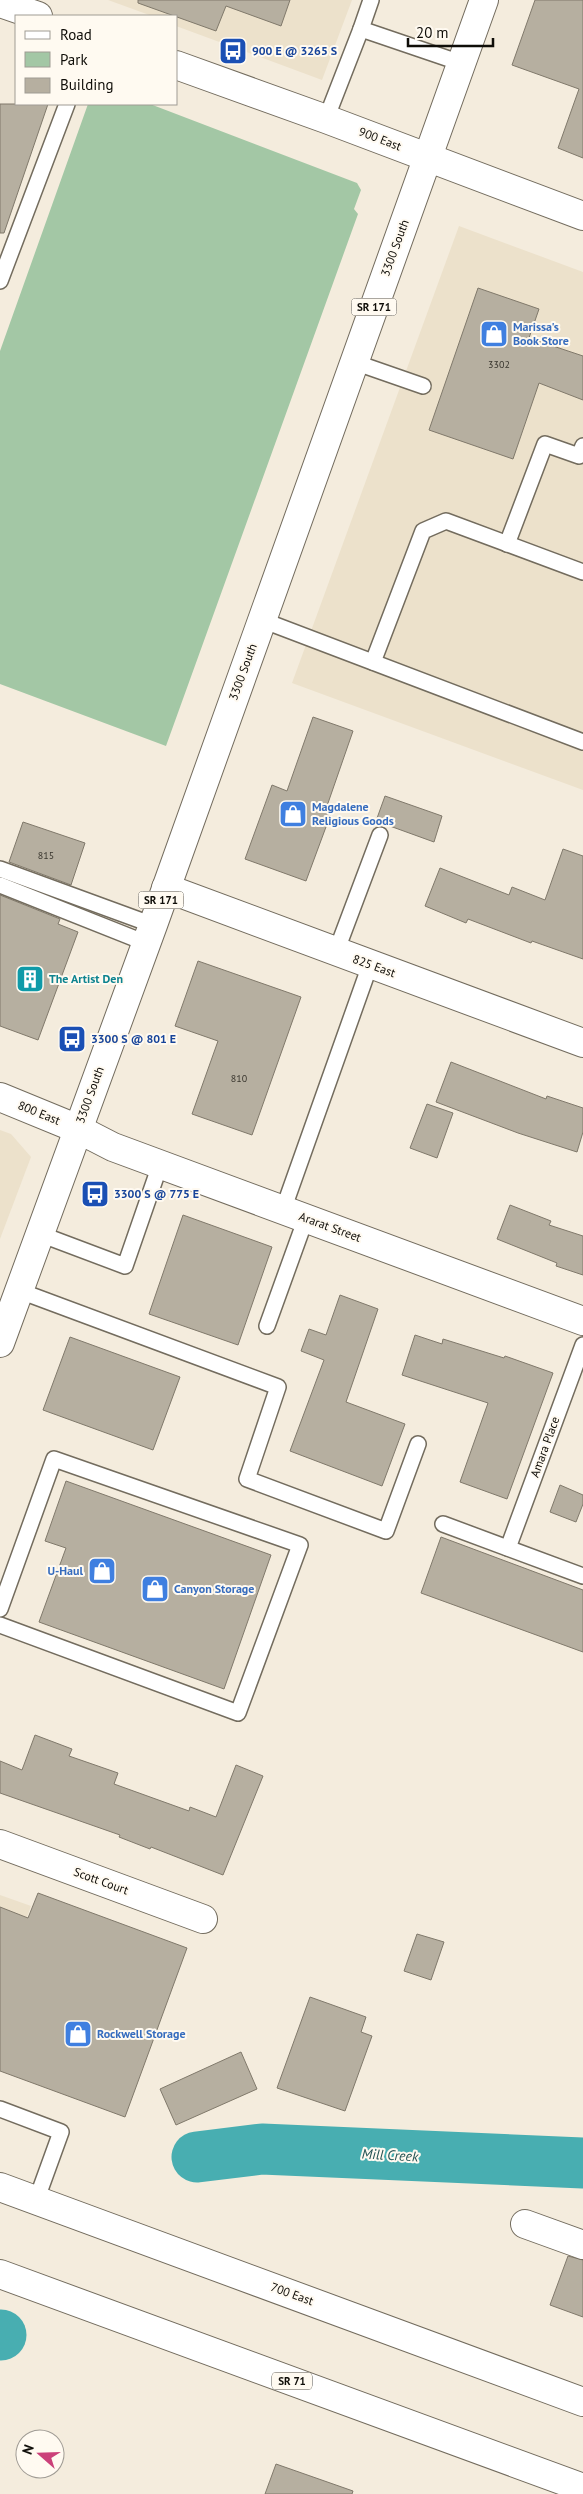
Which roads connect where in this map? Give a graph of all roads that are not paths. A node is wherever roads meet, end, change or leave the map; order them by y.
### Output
1 (371, 0) edge
2 (484, 0) edge
3 (5, 3) edge
4 (35, 15) edge
5 (361, 29) junction
6 (461, 63) junction
7 (178, 66) edge
8 (67, 105) edge
9 (326, 119) junction
10 (427, 157) junction
11 (583, 216) edge
12 (0, 281) edge
13 (354, 362) junction
14 (423, 386) dead end
15 (583, 446) edge
16 (507, 544) junction
17 (583, 572) edge
18 (262, 620) junction
19 (373, 662) junction
20 (583, 742) edge
21 (380, 835) dead end
22 (0, 869) edge
23 (0, 885) edge
24 (166, 888) junction
25 (149, 934) junction
26 (336, 952) junction
27 (370, 965) junction
28 (583, 1042) edge
29 (0, 1098) edge
30 (78, 1129) junction
31 (160, 1165) junction
32 (294, 1214) junction
33 (40, 1234) junction
34 (20, 1291) junction
35 (583, 1321) edge
36 (267, 1326) dead end
37 (0, 1343) edge
38 (583, 1345) edge
39 (418, 1444) dead end
40 (443, 1524) dead end
41 (508, 1548) junction
42 (583, 1576) edge
43 (0, 1609) edge
44 (0, 1625) edge
45 (0, 1844) edge
46 (203, 1919) dead end
47 (0, 2109) edge
48 (0, 2188) edge
49 (36, 2201) junction
50 (525, 2224) dead end
51 (583, 2245) edge
52 (0, 2274) edge
53 (583, 2402) edge
54 (583, 2488) edge

1 - 5 lane
2 - 6 main road, 3300 South / SR 171
3 - 4 main road
5 - 6 lane
5 - 9 lane
6 - 10 main road, 3300 South / SR 171
7 - 9 main road, 900 East
8 - 12 lane
9 - 10 main road, 900 East
10 - 11 main road, 900 East
10 - 13 main road, 3300 South / SR 171
13 - 14 lane
13 - 18 main road, 3300 South / SR 171
15 - 16 lane
16 - 17 lane
16 - 19 lane
18 - 19 lane
18 - 24 main road, 3300 South / SR 171
19 - 20 lane
21 - 26 lane
22 - 25 lane
23 - 25 lane
24 - 25 main road, 3300 South / SR 171
24 - 26 main road, 825 East
25 - 30 main road, 3300 South / SR 171
26 - 27 main road, 825 East
27 - 28 main road, 825 East
27 - 32 lane
29 - 30 main road, 800 East
30 - 31 main road, Ararat Street
30 - 33 main road, 3300 South / SR 171
31 - 32 main road, Ararat Street
31 - 33 lane
32 - 35 main road, Ararat Street
32 - 36 lane
33 - 34 main road, 3300 South / SR 171
34 - 37 main road, 3300 South / SR 171
34 - 39 lane
38 - 41 lane, Amara Place
40 - 41 lane
41 - 42 lane
43 - 44 lane
45 - 46 main road, Scott Court
47 - 49 lane
48 - 49 main road, 700 East
49 - 53 main road, 700 East
50 - 51 main road
52 - 54 main road, SR 71

